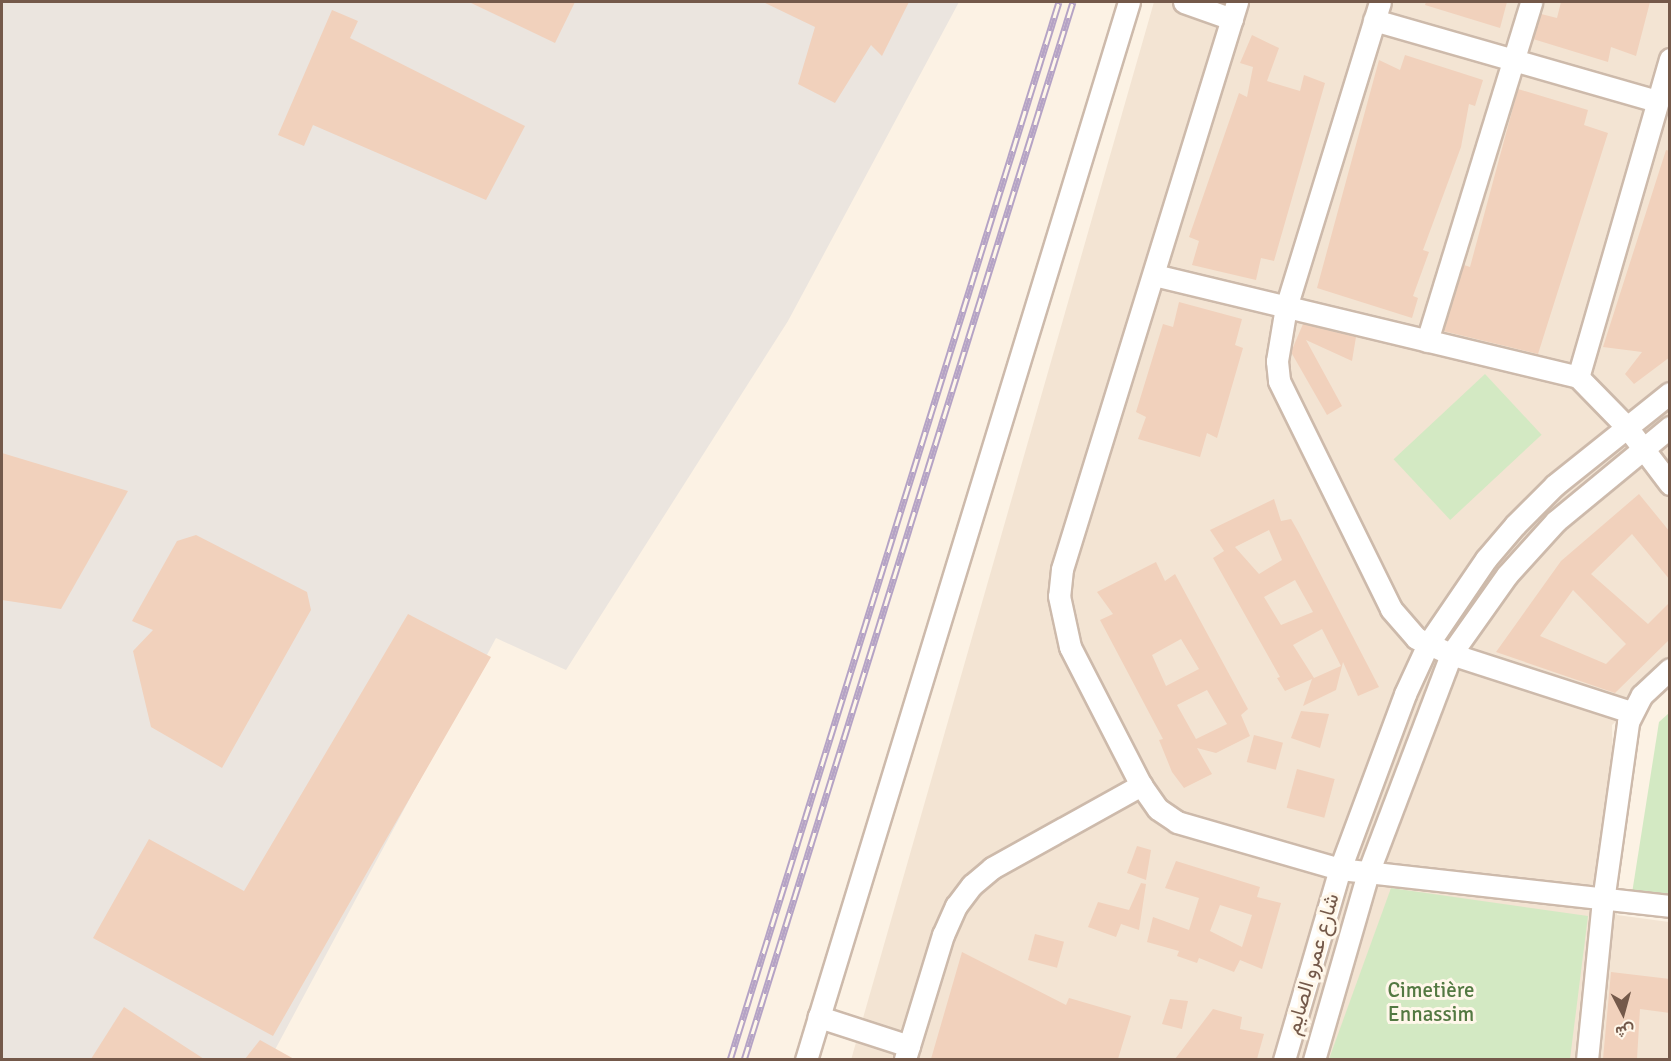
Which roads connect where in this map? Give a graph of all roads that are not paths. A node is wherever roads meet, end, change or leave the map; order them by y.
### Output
1 (1129, 2) edge
2 (1184, 2) edge
3 (1531, 2) edge
4 (1235, 10) edge
5 (1377, 11) edge
6 (1670, 59) edge
7 (1513, 60) junction
8 (1657, 101) junction
9 (1154, 275) junction
10 (1286, 307) junction
11 (1427, 340) junction
12 (1578, 377) junction
13 (1670, 393) edge
14 (1626, 426) junction
15 (1670, 427) edge
16 (1643, 447) junction
17 (1670, 484) edge
18 (1428, 644) junction
19 (1451, 654) junction
20 (1670, 669) edge
21 (1631, 712) junction
22 (1141, 784) junction
23 (1340, 870) junction
24 (1368, 873) junction
25 (1603, 901) junction
26 (1670, 906) edge
27 (819, 1017) junction
28 (907, 1053) edge
29 (806, 1059) edge
30 (1284, 1059) edge
31 (1314, 1059) edge
32 (1587, 1059) edge

1 - 27 street
2 - 4 street
3 - 7 street
4 - 9 street
5 - 7 street
5 - 10 street
6 - 8 street
7 - 8 street
7 - 11 street
8 - 12 street
9 - 10 street
9 - 22 street
10 - 11 street
10 - 18 street
11 - 12 street
12 - 14 street
13 - 14 street, شارع عمرو الصايم
14 - 16 street
14 - 18 street, شارع عمرو الصايم
15 - 16 street, شارع عمرو الصايم
16 - 17 street
16 - 19 street, شارع عمرو الصايم
18 - 19 street
18 - 23 street, شارع عمرو الصايم
19 - 21 street
19 - 24 street, شارع عمرو الصايم
20 - 21 street
21 - 25 street
22 - 23 street
22 - 28 street
23 - 24 street
23 - 30 street, شارع عمرو الصايم
24 - 25 street
24 - 31 street, شارع عمرو الصايم
25 - 26 street
25 - 32 street
27 - 28 street
27 - 29 street

